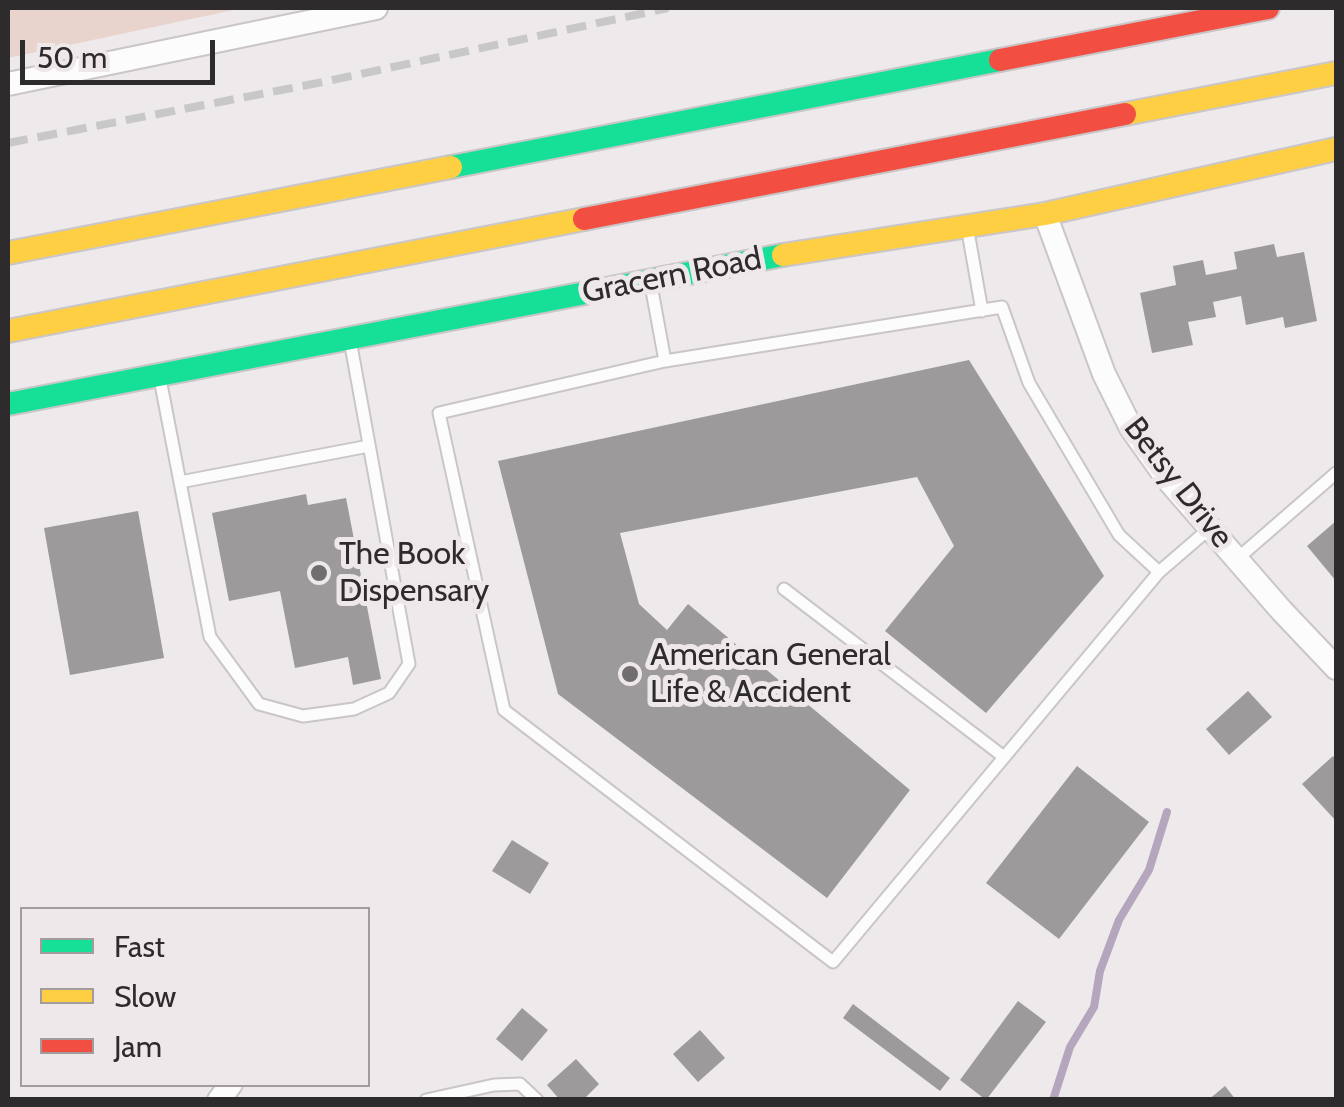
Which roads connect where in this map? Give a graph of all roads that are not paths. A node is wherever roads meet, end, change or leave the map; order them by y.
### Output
1 (376, 8) edge
2 (1228, 8) edge
3 (1268, 8) edge
4 (1080, 44) junction
5 (1336, 73) edge
6 (8, 84) edge
7 (1336, 149) edge
8 (1046, 214) junction
9 (967, 226) junction
10 (8, 254) edge
11 (650, 280) junction
12 (982, 311) junction
13 (8, 330) edge
14 (350, 338) junction
15 (665, 361) junction
16 (160, 374) junction
17 (8, 404) edge
18 (369, 446) junction
19 (1336, 473) edge
20 (180, 482) junction
21 (1210, 528) junction
22 (1237, 559) junction
23 (1159, 572) junction
24 (784, 589) dead end
25 (1336, 668) edge
26 (1004, 757) junction
27 (426, 1100) edge
28 (537, 1100) edge

1 - 6 street
2 - 4 main road
3 - 4 main road
4 - 10 main road
5 - 13 main road
7 - 8 main road, Gracern Road
8 - 9 main road, Gracern Road
8 - 21 street, Betsy Drive
9 - 11 main road, Gracern Road
9 - 12 lane
11 - 14 main road, Gracern Road
11 - 15 lane
12 - 15 lane
12 - 23 lane
14 - 16 main road, Gracern Road
14 - 18 lane
15 - 26 lane
16 - 17 main road, Gracern Road
16 - 20 lane
18 - 20 lane
18 - 20 lane
19 - 22 lane
21 - 22 street, Betsy Drive
21 - 23 lane
22 - 25 street, Betsy Drive
23 - 26 lane
24 - 26 lane
27 - 28 lane

